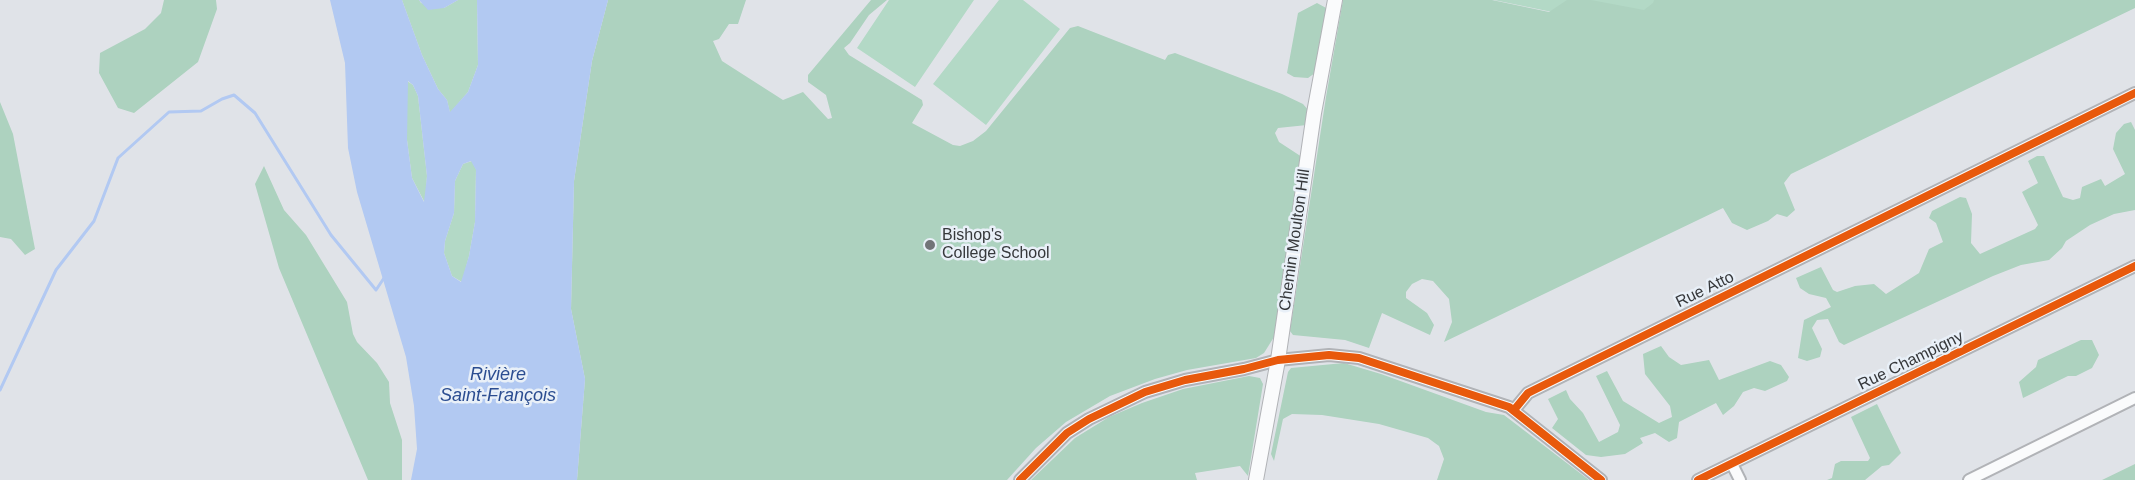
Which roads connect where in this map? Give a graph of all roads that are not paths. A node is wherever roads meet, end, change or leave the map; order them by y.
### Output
1 (1335, 0) edge
2 (2135, 93) edge
3 (2135, 266) edge
4 (1278, 360) junction
5 (2135, 398) edge
6 (1514, 410) junction
7 (1732, 464) junction
8 (1020, 480) edge
9 (1256, 480) edge
10 (1601, 480) edge
11 (1698, 480) edge
12 (1740, 480) edge
13 (1969, 480) edge

1 - 4 street, Chemin Moulton Hill
2 - 6 street, Rue Atto
3 - 7 street, Rue Champigny
4 - 6 street
4 - 8 street
4 - 9 street, Chemin Moulton Hill
5 - 13 street
6 - 10 street
7 - 11 street, Rue Champigny
7 - 12 street

